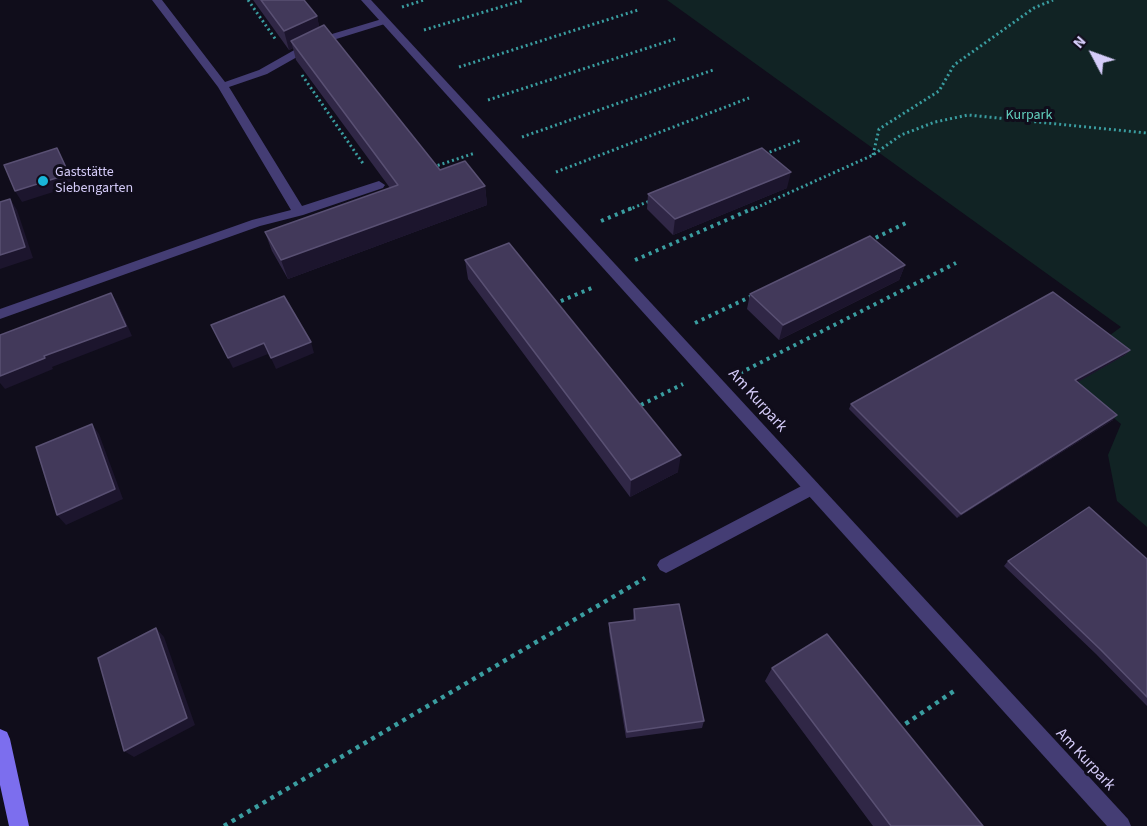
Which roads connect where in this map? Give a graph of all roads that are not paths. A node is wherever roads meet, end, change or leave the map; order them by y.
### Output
1 (156, 0) edge
2 (366, 0) edge
3 (390, 15) junction
4 (223, 86) junction
5 (379, 185) edge
6 (299, 212) junction
7 (0, 314) edge
8 (811, 488) junction
9 (666, 565) road end
10 (0, 739) edge
11 (18, 826) edge
12 (1121, 826) edge

1 - 4 street
2 - 3 street, Am Kurpark
3 - 4 street
3 - 8 street, Am Kurpark
4 - 6 street
5 - 6 street
6 - 7 street
8 - 9 street
8 - 12 street, Am Kurpark
10 - 11 main road

